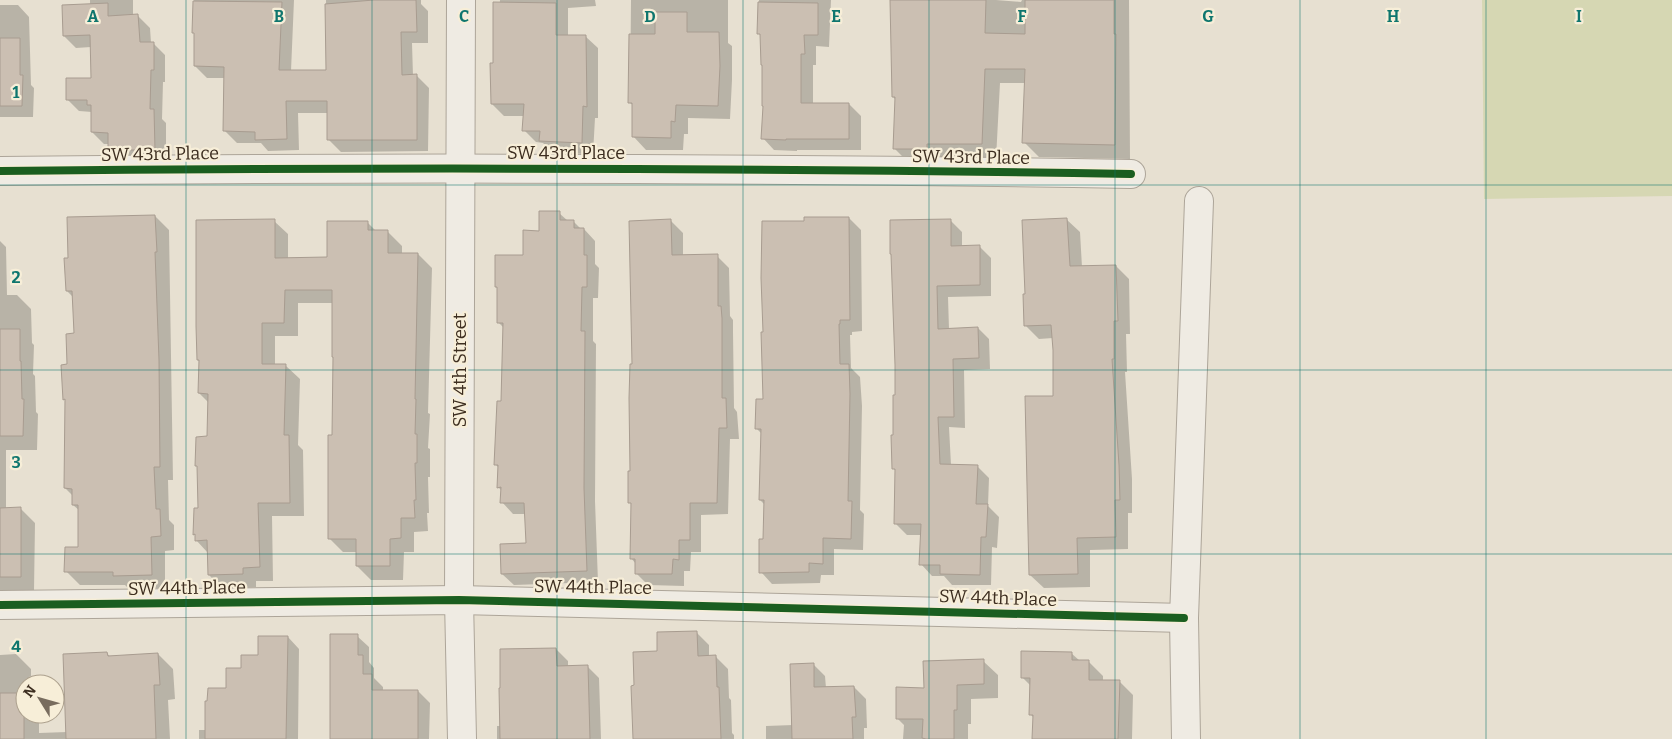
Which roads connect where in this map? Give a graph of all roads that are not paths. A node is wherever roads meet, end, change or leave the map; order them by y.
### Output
1 (461, 0) edge
2 (460, 167) junction
3 (0, 171) edge
4 (1131, 174) dead end
5 (1199, 201) dead end
6 (459, 600) junction
7 (0, 605) edge
8 (1184, 618) junction
9 (462, 739) edge
10 (1186, 739) edge

1 - 2 street, SW 4th Street
2 - 3 street, SW 43rd Place
2 - 4 street, SW 43rd Place
2 - 6 street, SW 4th Street
5 - 8 street
6 - 7 street, SW 44th Place
6 - 8 street, SW 44th Place
6 - 9 street, SW 4th Street
8 - 10 street

